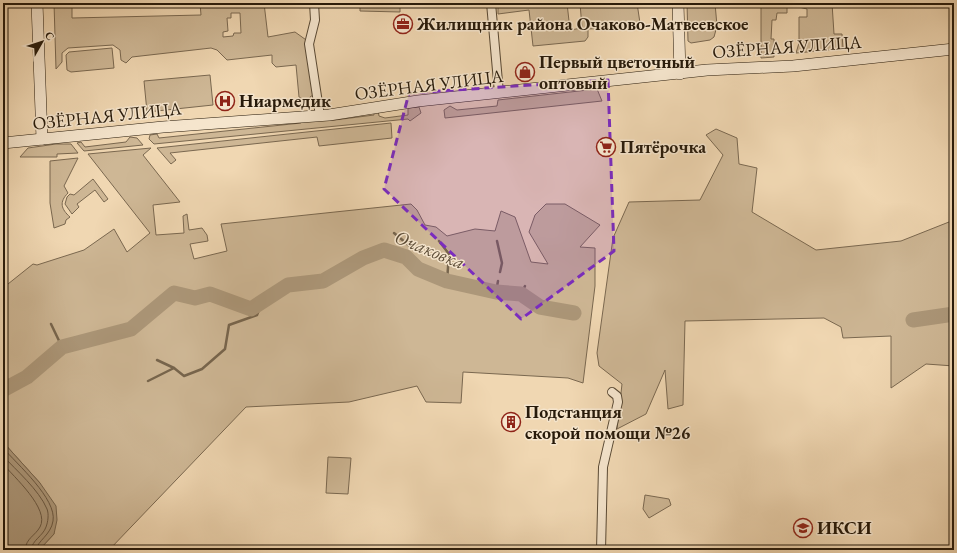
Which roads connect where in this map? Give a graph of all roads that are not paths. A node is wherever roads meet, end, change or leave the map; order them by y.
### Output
1 (37, 3) edge
2 (314, 3) edge
3 (491, 3) edge
4 (678, 3) edge
5 (954, 49) edge
6 (680, 74) junction
7 (499, 93) junction
8 (320, 116) junction
9 (42, 139) junction
10 (3, 143) edge
11 (612, 392) dead end
12 (600, 550) edge

1 - 9 street
2 - 8 street
3 - 7 street
4 - 6 street
5 - 6 street, ОЗЁРНАЯ УЛИЦА
6 - 7 street, ОЗЁРНАЯ УЛИЦА
7 - 8 street, ОЗЁРНАЯ УЛИЦА
8 - 9 street, ОЗЁРНАЯ УЛИЦА
9 - 10 street, ОЗЁРНАЯ УЛИЦА
11 - 12 street

